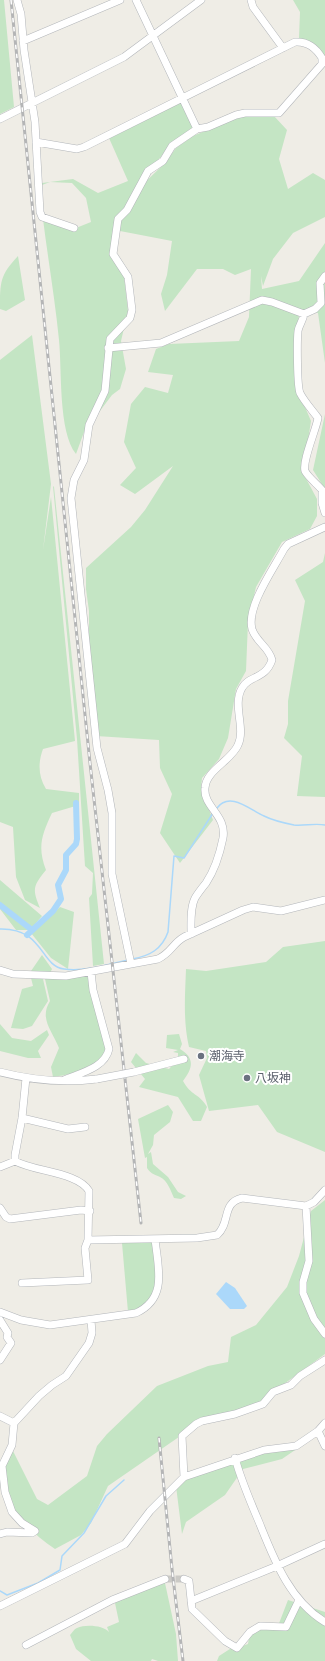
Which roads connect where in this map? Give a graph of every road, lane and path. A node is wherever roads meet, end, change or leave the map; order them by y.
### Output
1 (17, 0) edge
2 (120, 0) edge
3 (136, 0) edge
4 (201, 0) edge
5 (251, 0) edge
6 (152, 36) junction
7 (23, 41) junction
8 (283, 48) junction
9 (182, 98) junction
10 (33, 103) junction
11 (0, 119) edge
12 (197, 129) junction
13 (36, 142) junction
14 (74, 228) dead end
15 (325, 276) edge
16 (304, 314) junction
17 (108, 348) junction
18 (325, 513) edge
19 (325, 527) edge
20 (325, 900) edge
21 (191, 934) junction
22 (131, 964) junction
23 (0, 970) edge
24 (91, 972) junction
25 (184, 1059) dead end
26 (0, 1072) edge
27 (26, 1078) junction
28 (64, 1080) junction
29 (22, 1118) junction
30 (85, 1127) dead end
31 (15, 1161) junction
32 (0, 1167) edge
33 (325, 1190) edge
34 (306, 1206) junction
35 (0, 1208) edge
36 (90, 1211) junction
37 (155, 1239) junction
38 (88, 1240) junction
39 (22, 1283) dead end
40 (0, 1312) edge
41 (0, 1320) edge
42 (91, 1320) junction
43 (325, 1334) edge
44 (0, 1360) edge
45 (325, 1360) edge
46 (0, 1416) edge
47 (14, 1423) junction
48 (325, 1423) edge
49 (318, 1431) junction
50 (325, 1446) edge
51 (235, 1458) junction
52 (184, 1476) junction
53 (0, 1534) edge
54 (325, 1544) edge
55 (277, 1566) junction
56 (166, 1579) tunnel mouth
57 (184, 1579) dead end
58 (299, 1600) junction
59 (191, 1601) junction
60 (0, 1606) edge
61 (325, 1622) edge
62 (26, 1645) dead end

1 - 7 street
2 - 7 street
3 - 6 street
4 - 6 street
5 - 8 street
6 - 9 street
6 - 10 street
7 - 10 street
8 - 9 street
8 - 12 street
9 - 12 street
9 - 13 street
10 - 11 street
10 - 13 street
12 - 17 street
13 - 14 street
15 - 16 street
16 - 17 street
16 - 18 street
17 - 22 street
19 - 21 street
20 - 21 street
21 - 22 street
22 - 24 street
23 - 24 street
24 - 28 street
25 - 28 street, bridge
26 - 27 street
27 - 28 street
27 - 29 street
29 - 30 street
29 - 31 street
31 - 32 street
31 - 36 street
33 - 34 street
34 - 37 street
34 - 43 street
35 - 36 street
36 - 38 street
37 - 38 street
37 - 42 street
38 - 39 street
40 - 42 street
41 - 44 street
42 - 47 street
45 - 52 street
46 - 47 street
47 - 53 street
48 - 49 street
49 - 50 street
49 - 51 street
51 - 52 street
51 - 55 street
52 - 60 street
54 - 55 street
55 - 58 street
55 - 59 street
56 - 62 street
57 - 59 street
58 - 59 street
58 - 61 street

